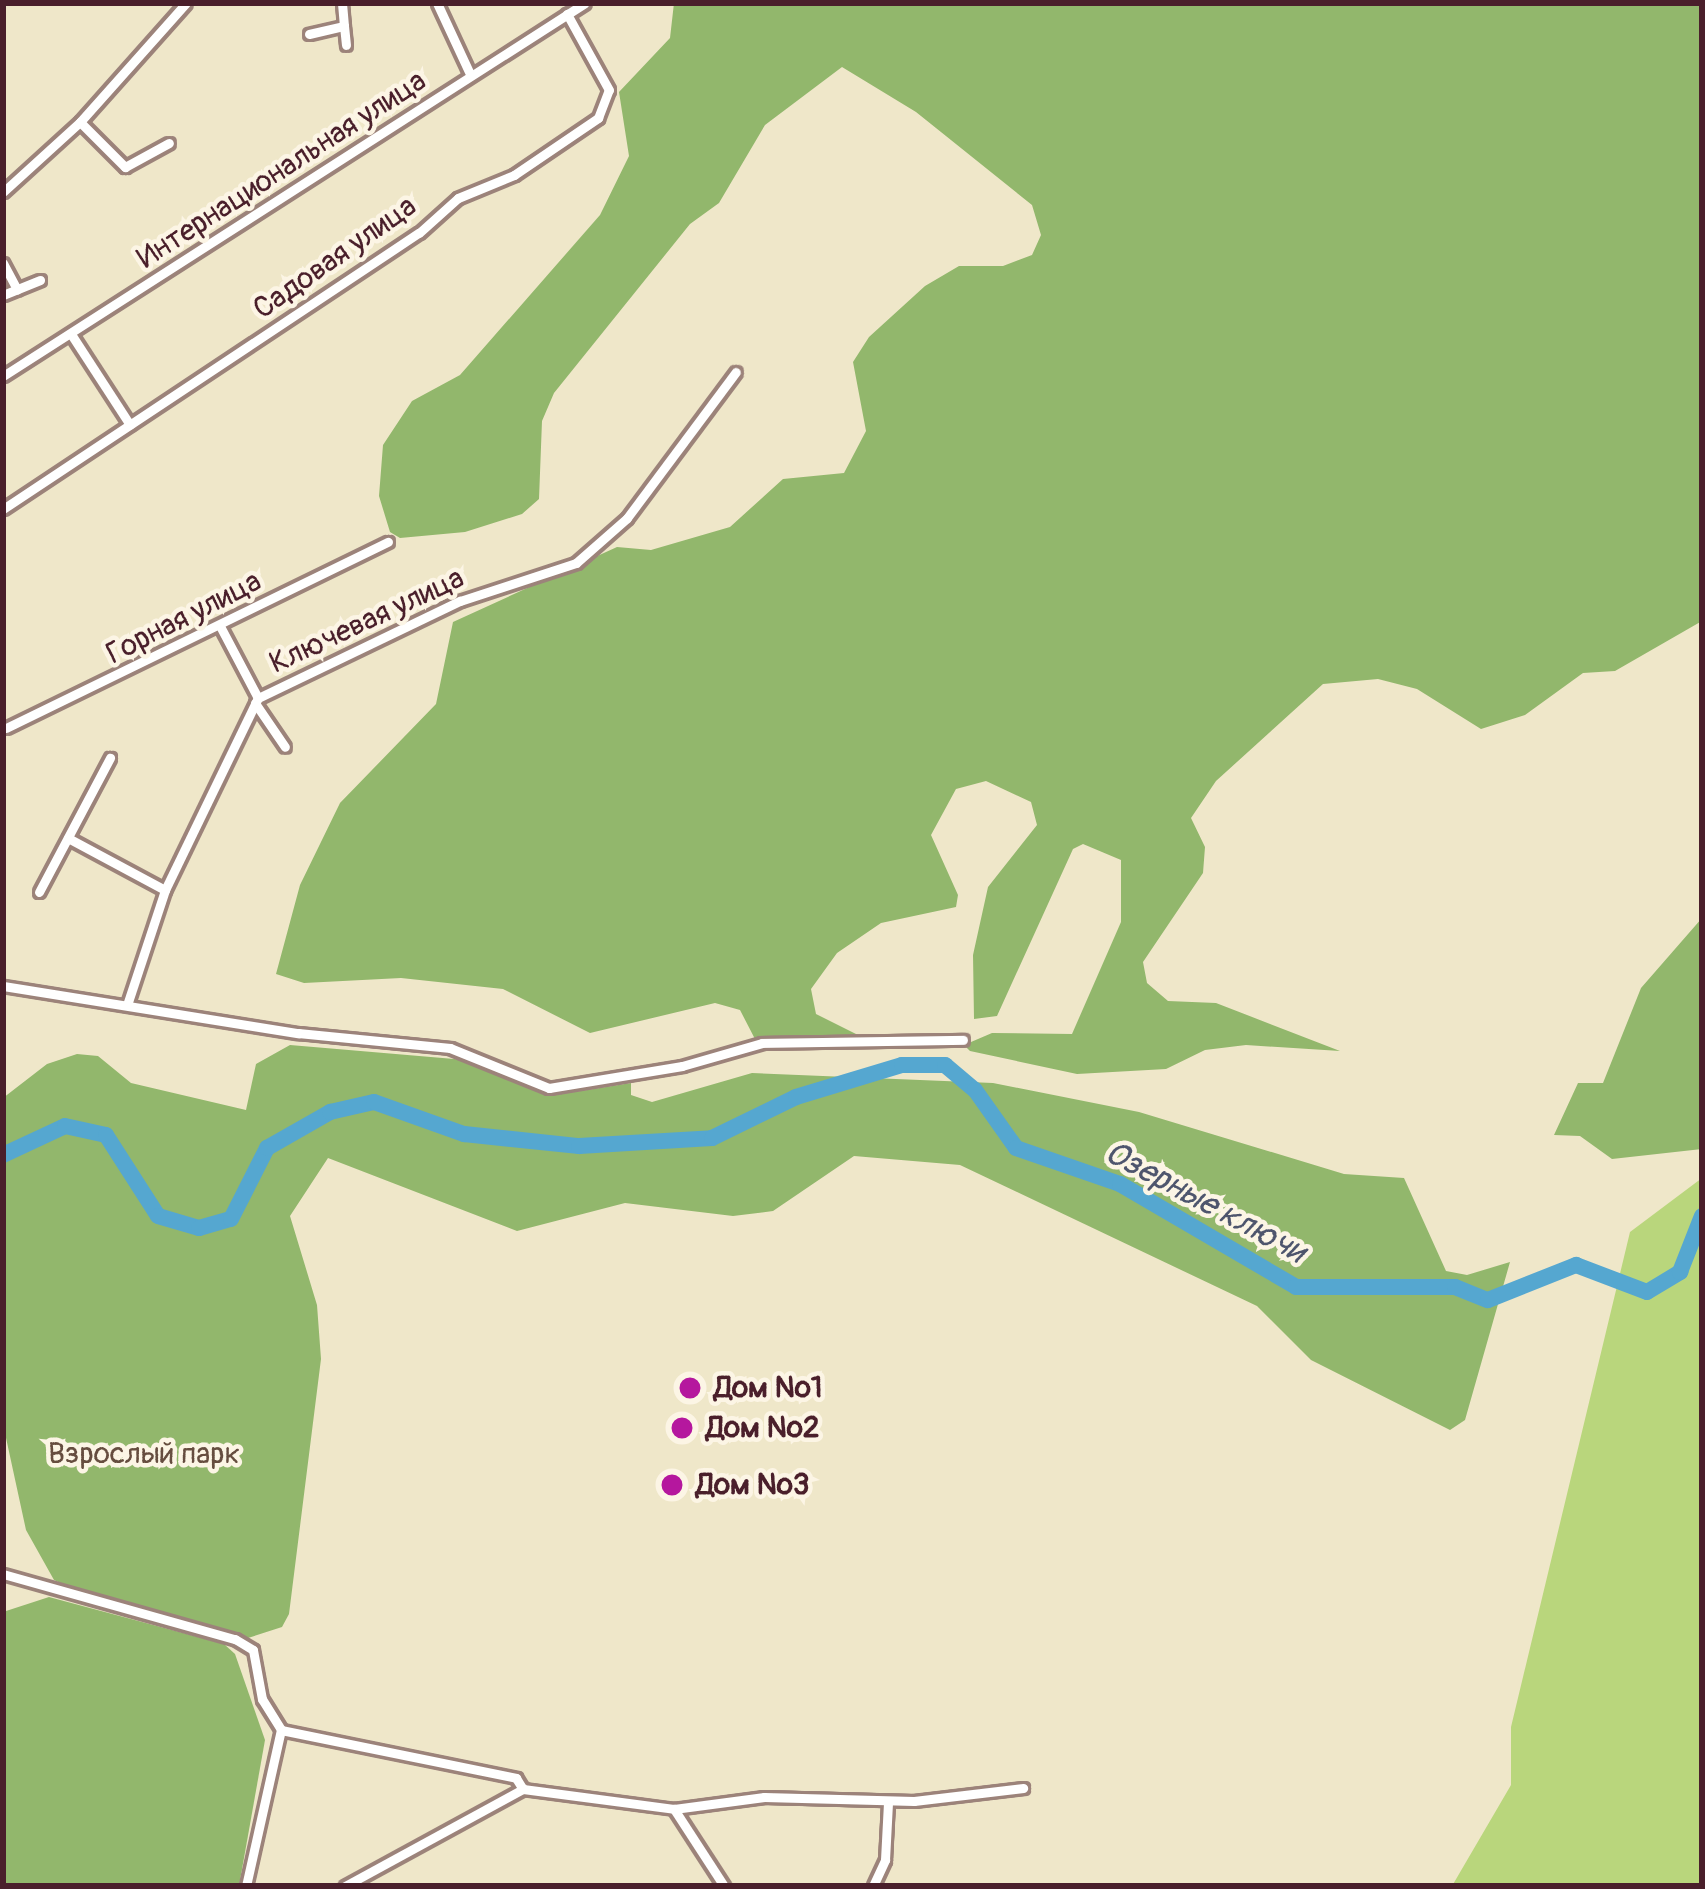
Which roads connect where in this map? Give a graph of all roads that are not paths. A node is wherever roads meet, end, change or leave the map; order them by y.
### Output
1 (186, 3) edge
2 (342, 3) edge
3 (437, 3) edge
4 (585, 3) edge
5 (568, 14) junction
6 (344, 26) junction
7 (309, 34) dead end
8 (346, 45) dead end
9 (469, 72) junction
10 (80, 122) junction
11 (169, 143) dead end
12 (3, 192) edge
13 (3, 262) edge
14 (40, 280) dead end
15 (17, 289) junction
16 (3, 295) edge
17 (71, 334) junction
18 (736, 372) dead end
19 (3, 376) edge
20 (130, 425) junction
21 (3, 509) edge
22 (388, 542) dead end
23 (220, 626) junction
24 (257, 701) junction
25 (4, 730) edge
26 (285, 747) dead end
27 (110, 758) dead end
28 (68, 838) junction
29 (165, 890) junction
30 (39, 892) dead end
31 (3, 986) edge
32 (127, 1004) junction
33 (963, 1040) dead end
34 (3, 1574) edge
35 (281, 1730) junction
36 (1023, 1788) dead end
37 (524, 1789) junction
38 (888, 1802) junction
39 (674, 1809) junction
40 (246, 1886) edge
41 (345, 1886) edge
42 (724, 1886) edge
43 (873, 1886) edge

1 - 10 street
2 - 6 street
3 - 9 street
4 - 5 street, Интернациональная улица
5 - 9 street, Интернациональная улица
5 - 20 street, Садовая улица
6 - 7 street
6 - 8 street
9 - 17 street, Интернациональная улица
10 - 11 street
10 - 12 street
13 - 15 street
14 - 15 street
15 - 16 street
17 - 19 street, Интернациональная улица
17 - 20 street
18 - 24 street, Ключевая улица
20 - 21 street, Садовая улица
22 - 23 street, Горная улица
23 - 24 street
23 - 25 street, Горная улица
24 - 26 street
24 - 29 street, Ключевая улица
27 - 28 street
28 - 29 street
28 - 30 street
29 - 32 street, Ключевая улица
31 - 32 street
32 - 33 street
34 - 35 street
35 - 37 street
35 - 40 street
36 - 38 street
37 - 39 street
37 - 41 street
38 - 39 street
38 - 43 street
39 - 42 street

